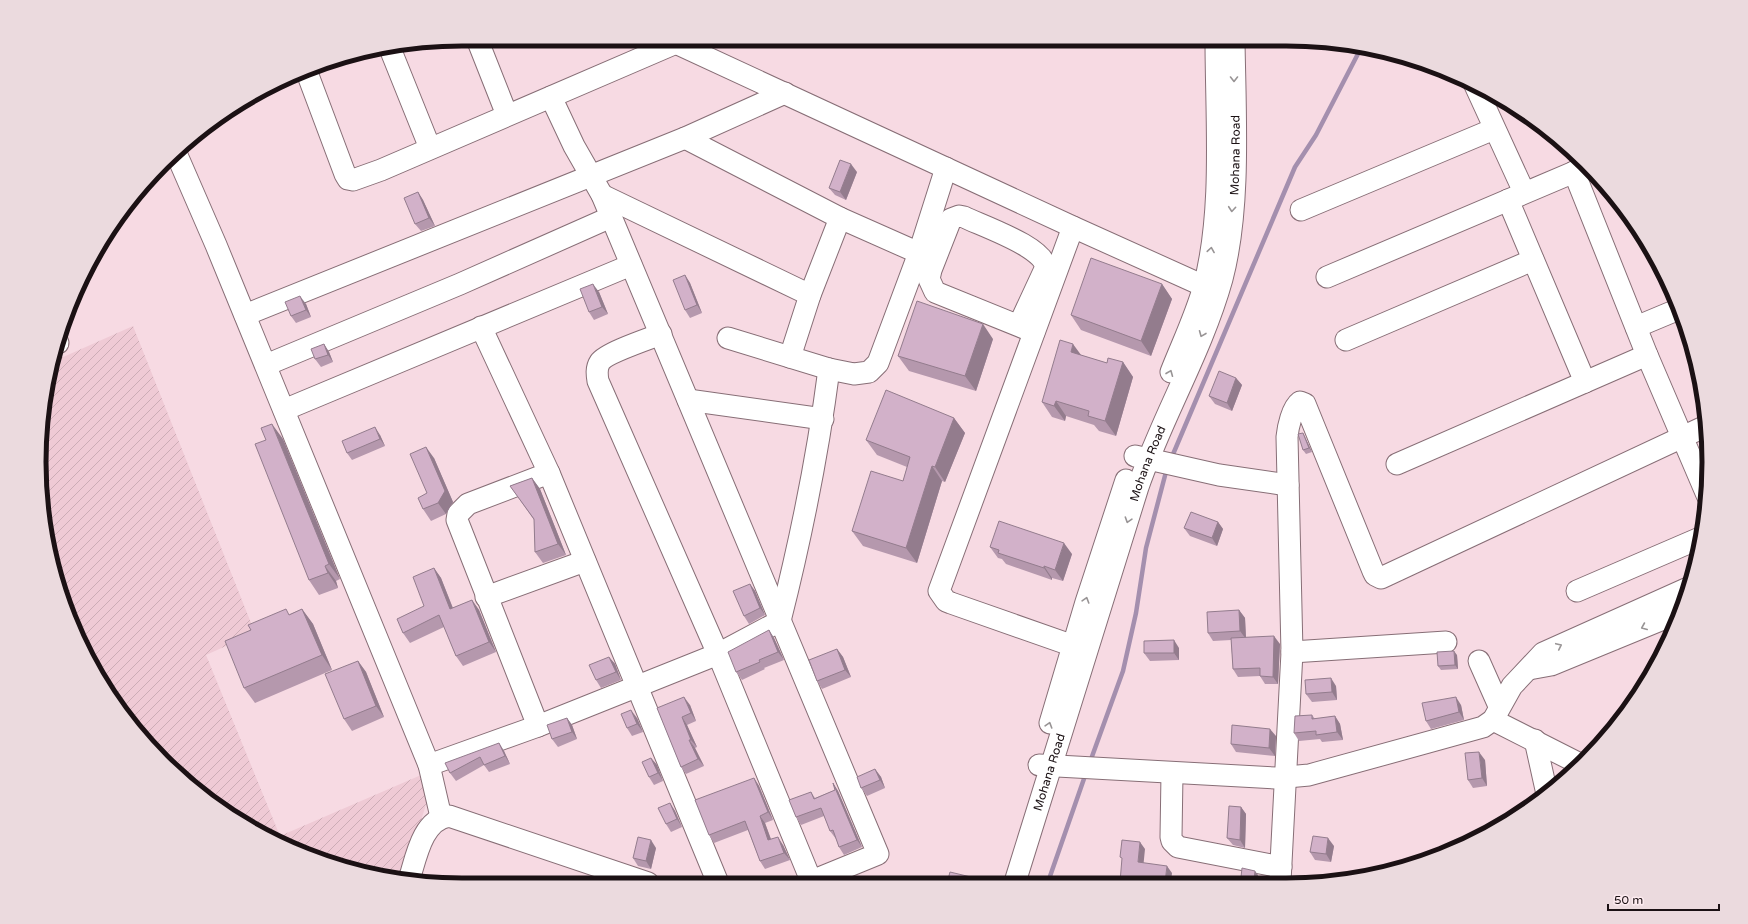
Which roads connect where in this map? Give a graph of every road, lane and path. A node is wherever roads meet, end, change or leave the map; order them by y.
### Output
1 (480, 46) edge
2 (661, 46) edge
3 (683, 46) edge
4 (1216, 46) edge
5 (1234, 46) edge
6 (392, 52) edge
7 (308, 76) edge
8 (785, 93) junction
9 (1479, 94) edge
10 (551, 97) junction
11 (507, 116) junction
12 (1494, 129) junction
13 (685, 138) junction
14 (430, 148) junction
15 (178, 158) edge
16 (946, 168) junction
17 (1580, 169) edge
18 (590, 175) junction
19 (602, 195) junction
20 (1516, 196) junction
21 (1302, 210) dead end
22 (611, 217) junction
23 (840, 218) junction
24 (1073, 228) junction
25 (919, 253) junction
26 (1533, 260) junction
27 (631, 265) junction
28 (1327, 277) dead end
29 (1211, 289) junction
30 (810, 295) junction
31 (1673, 311) edge
32 (245, 315) junction
33 (481, 327) junction
34 (1636, 327) junction
35 (1027, 328) junction
36 (661, 334) junction
37 (728, 338) dead end
38 (1346, 340) dead end
39 (1647, 355) junction
40 (790, 357) junction
41 (266, 365) junction
42 (829, 369) junction
43 (1585, 382) junction
44 (688, 400) junction
45 (284, 410) junction
46 (823, 420) junction
47 (1700, 429) edge
48 (1682, 437) junction
49 (1155, 461) junction
50 (1397, 464) dead end
51 (549, 473) junction
52 (1701, 482) edge
53 (1288, 485) junction
54 (1694, 540) edge
55 (585, 561) junction
56 (1577, 591) dead end
57 (1682, 591) edge
58 (486, 597) junction
59 (1672, 615) edge
60 (780, 621) junction
61 (1446, 642) dead end
62 (1080, 648) junction
63 (1292, 652) junction
64 (718, 654) junction
65 (1479, 661) dead end
66 (1529, 669) junction
67 (637, 687) junction
68 (1496, 713) junction
69 (538, 726) junction
70 (1535, 740) junction
71 (1575, 761) edge
72 (429, 765) junction
73 (1045, 766) junction
74 (1172, 774) junction
75 (1287, 778) junction
76 (1545, 787) edge
77 (441, 817) junction
78 (588, 864) junction
79 (411, 874) edge
80 (1280, 874) edge
81 (594, 878) edge
82 (630, 878) edge
83 (716, 878) edge
84 (810, 878) edge
85 (821, 878) edge
86 (1003, 878) edge
87 (1016, 878) edge

1 - 11 street
2 - 10 street
3 - 8 street
29 -> 4 street, Mohana Road
5 -> 29 street, Mohana Road
6 - 14 street
7 - 14 street
8 - 13 street
8 - 16 street
9 - 12 street
10 - 11 street
10 - 18 street
11 - 14 street
12 - 20 street
12 - 21 street
13 - 18 street
13 - 23 street
15 - 32 street
16 - 24 street
16 - 25 street
17 - 20 street
17 - 34 street
18 - 19 street
18 - 32 street
19 - 22 street
19 - 30 street
20 - 26 street
20 - 28 street
22 - 27 street
22 - 41 street
23 - 25 street
23 - 30 street
24 - 29 street
24 - 35 street
25 - 42 street
26 - 38 street
26 - 43 street
27 - 33 street
27 - 36 street
29 - 49 street, Mohana Road
30 - 40 street
31 - 34 street
32 - 41 street
33 - 45 street
33 - 51 street
34 - 39 street
35 - 35 street
35 - 62 street
36 - 44 street
36 - 64 street
37 - 40 street
39 - 43 street
39 - 48 street
40 - 42 street
41 - 45 street
42 - 46 street
43 - 50 street
44 - 46 street
44 - 60 street
45 - 72 street
46 - 60 street
47 - 48 street
48 - 52 street
48 - 53 street
49 - 53 street
49 - 62 street, Mohana Road
51 - 55 street
51 - 58 street
53 - 63 street
54 - 56 street
55 - 58 street
55 - 67 street
66 -> 57 street
58 - 69 street
59 -> 66 street
60 - 64 street
60 - 85 street
61 - 63 street
62 - 73 street, Mohana Road
63 - 75 street
64 - 67 street
64 - 84 street
65 - 68 street
66 - 68 street
67 - 69 street
67 - 83 street
68 - 70 street
68 - 75 street
69 - 72 street
70 - 71 street
70 - 76 street
72 - 77 street
73 - 74 street
73 - 86 street, Mohana Road
73 - 87 street, Mohana Road
74 - 75 street
74 - 80 street
75 - 80 street
77 - 78 street
77 - 79 street
78 - 81 street
78 - 82 street

